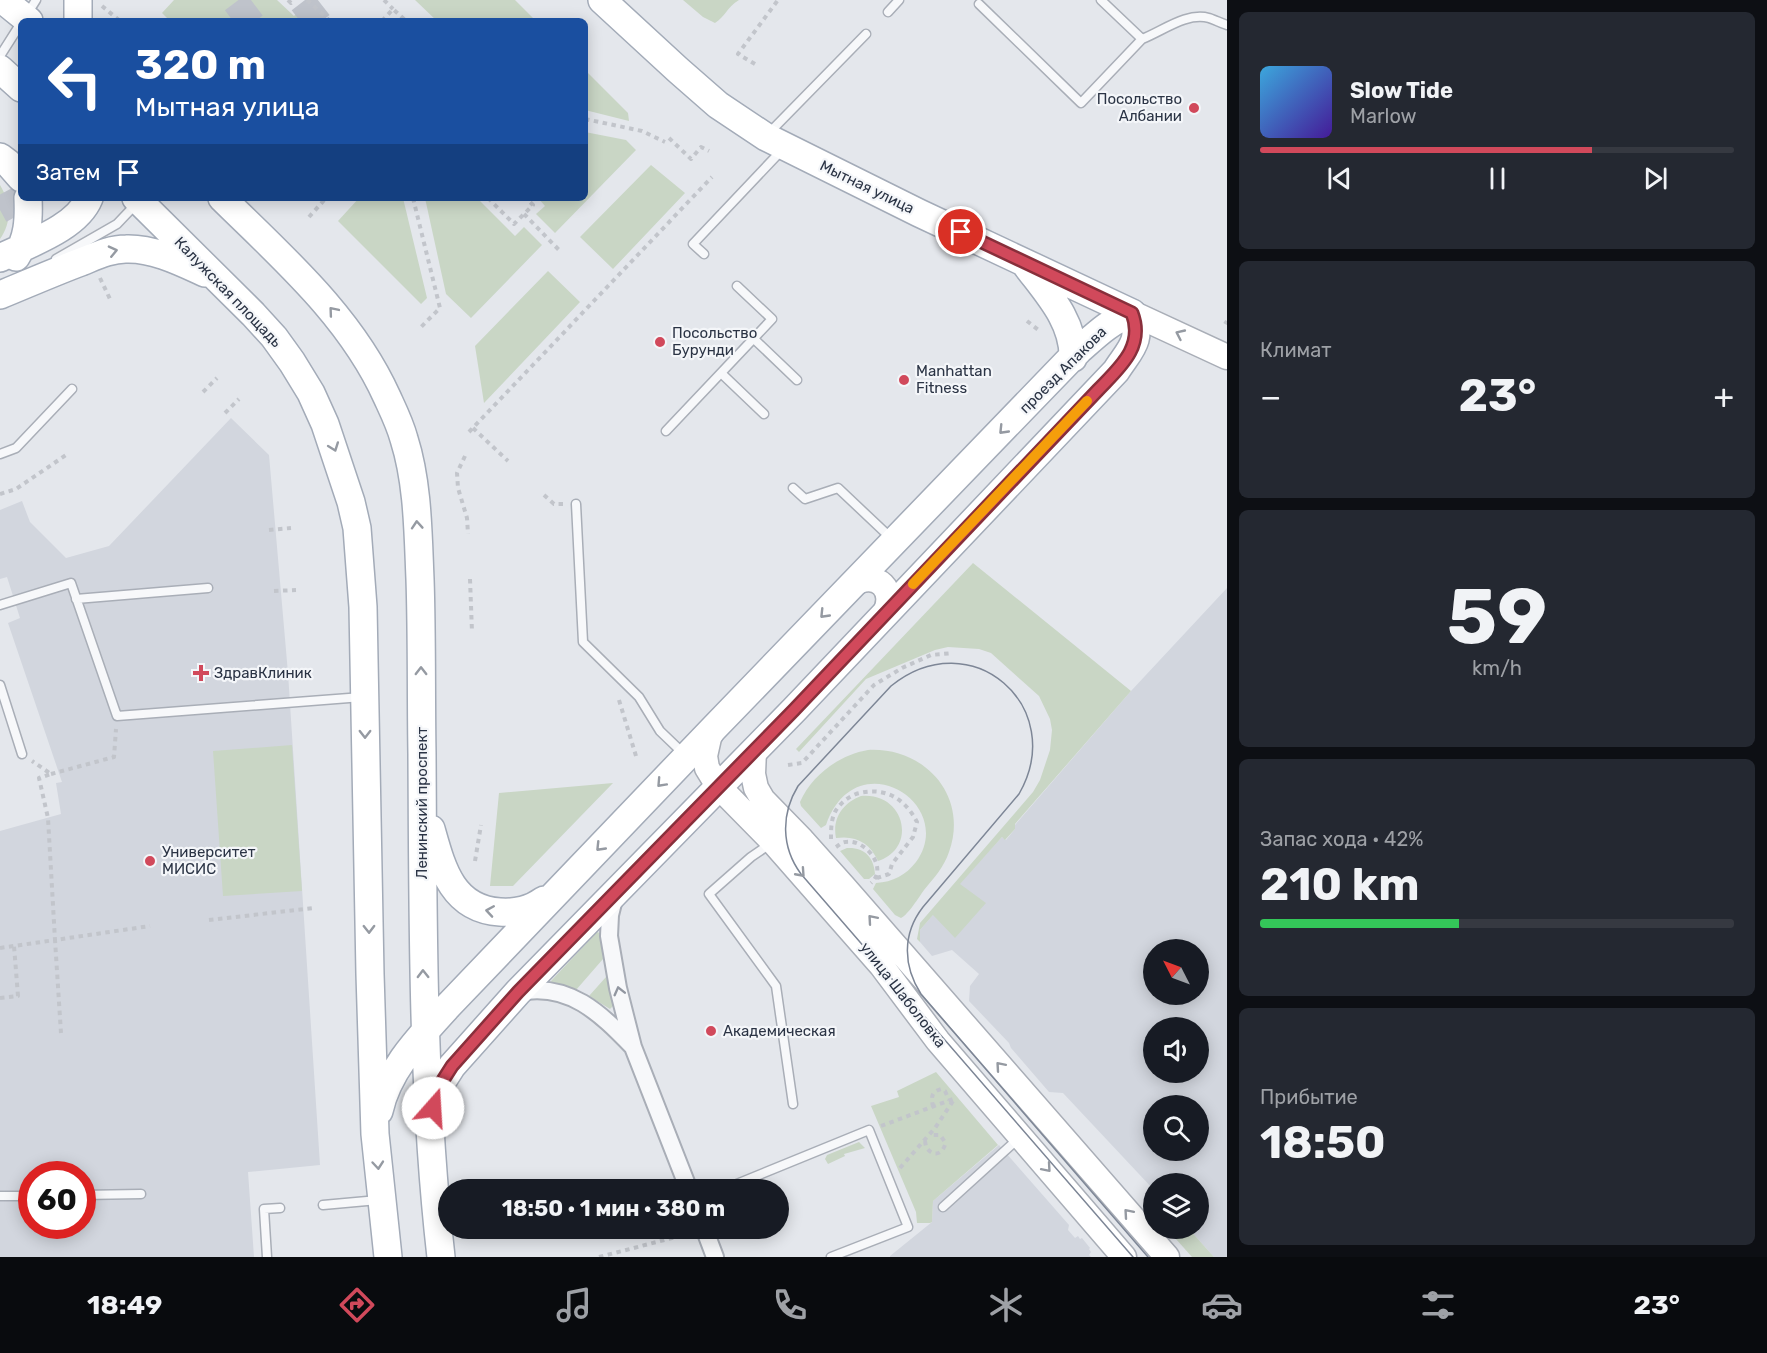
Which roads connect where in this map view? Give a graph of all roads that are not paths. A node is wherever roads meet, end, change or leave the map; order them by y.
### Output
1 (3, 0) edge
2 (602, 0) edge
3 (899, 0) edge
4 (1101, 0) edge
5 (979, 4) dead end
6 (888, 12) dead end
7 (27, 16) edge
8 (1227, 25) edge
9 (18, 29) edge
10 (866, 34) dead end
11 (1142, 39) junction
12 (0, 56) edge
13 (775, 142) junction
14 (0, 157) edge
15 (18, 175) edge
16 (28, 201) edge
17 (88, 201) edge
18 (136, 201) edge
19 (140, 201) edge
20 (225, 201) edge
21 (11, 252) edge
22 (704, 254) dead end
23 (1023, 262) junction
24 (47, 263) dead end
25 (28, 274) dead end
26 (0, 277) edge
27 (737, 286) dead end
28 (0, 289) edge
29 (0, 295) edge
30 (238, 298) junction
31 (1132, 313) junction
32 (753, 338) junction
33 (1227, 357) edge
34 (1073, 358) junction
35 (721, 373) junction
36 (797, 380) dead end
37 (72, 389) dead end
38 (764, 414) dead end
39 (666, 431) dead end
40 (0, 454) edge
41 (793, 488) dead end
42 (576, 504) dead end
43 (894, 542) junction
44 (852, 585) junction
45 (208, 588) dead end
46 (76, 599) junction
47 (0, 605) edge
48 (883, 616) junction
49 (0, 685) edge
50 (365, 697) junction
51 (714, 728) junction
52 (754, 750) junction
53 (22, 754) road end
54 (687, 756) junction
55 (718, 786) junction
56 (422, 797) junction
57 (787, 840) junction
58 (562, 887) junction
59 (616, 890) junction
60 (518, 992) junction
61 (424, 1032) junction
62 (633, 1047) junction
63 (793, 1104) dead end
64 (429, 1128) junction
65 (375, 1134) junction
66 (1020, 1137) junction
67 (685, 1179) edge
68 (749, 1179) edge
69 (141, 1194) dead end
70 (96, 1195) edge
71 (0, 1196) edge
72 (18, 1196) edge
73 (381, 1200) junction
74 (323, 1205) dead end
75 (280, 1208) dead end
76 (943, 1208) dead end
77 (708, 1239) edge
78 (267, 1257) edge
79 (388, 1257) edge
80 (441, 1257) edge
81 (715, 1257) edge
82 (831, 1257) edge
83 (1124, 1257) edge
84 (1167, 1257) edge

1 - 7 main road
2 - 13 main road, Мытная улица
3 - 6 lane
4 - 11 lane
5 - 11 lane
8 - 11 lane
9 - 12 lane
10 - 13 lane
13 - 22 lane
13 - 23 main road, Мытная улица
14 - 15 main road
16 - 21 main road
17 - 21 main road
18 - 24 lane
19 - 30 main road, Калужская площадь
56 -> 20 main road, Ленинский проспект
21 - 26 main road
23 - 31 main road, Мытная улица
23 - 34 main road
25 - 28 lane
27 - 32 lane
29 -> 30 main road
30 -> 50 main road, Калужская площадь
33 -> 31 main road, Мытная улица
31 - 34 main road, проезд Апакова
31 - 48 main road
32 - 35 lane
32 - 36 lane
34 -> 43 main road, проезд Апакова
35 - 38 lane
35 - 39 lane
37 - 40 lane
41 - 43 lane
42 - 54 lane
43 - 44 main road, проезд Апакова
44 - 48 main road
44 -> 51 main road, проезд Апакова
45 - 46 lane
46 - 47 lane
46 - 50 lane
48 - 52 main road
49 - 53 lane
50 -> 65 main road
51 - 54 main road, проезд Апакова
51 - 55 main road, улица Шаболовка
52 - 55 main road
52 - 57 main road, улица Шаболовка
54 -> 58 main road, проезд Апакова
55 - 57 main road, улица Шаболовка
55 - 59 main road
58 -> 56 main road
61 -> 56 main road, Ленинский проспект
57 - 63 lane
57 -> 66 main road, улица Шаболовка
84 -> 57 main road, улица Шаболовка
58 - 61 main road
59 - 60 main road
62 -> 59 street
60 - 62 street
60 - 64 main road
61 - 64 main road, Ленинский проспект
61 - 65 main road
62 - 67 street
64 - 80 main road, Ленинский проспект
65 -> 73 main road
66 - 76 lane
66 -> 83 main road, улица Шаболовка
68 - 82 lane
69 - 70 lane
71 - 72 lane
73 - 74 lane
73 - 79 main road
75 - 78 lane
77 - 81 street

